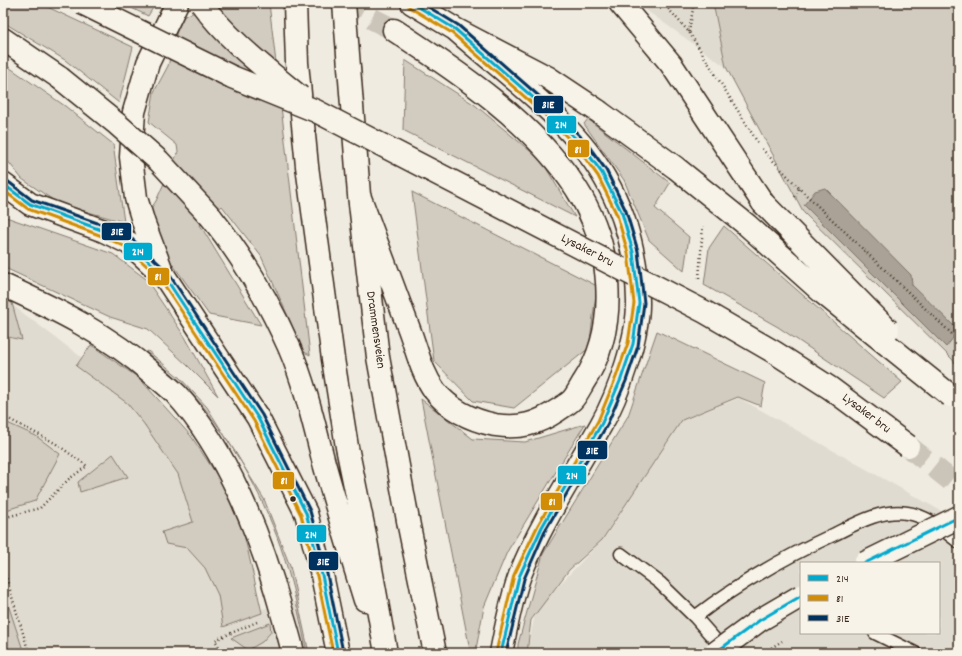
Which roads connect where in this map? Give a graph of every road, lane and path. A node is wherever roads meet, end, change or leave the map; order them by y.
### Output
1 (82, 3) edge
2 (177, 3) edge
3 (202, 3) edge
4 (295, 3) edge
5 (344, 3) edge
6 (412, 3) edge
7 (620, 3) edge
8 (663, 3) edge
9 (694, 3) edge
10 (455, 29) junction
11 (394, 30) tunnel mouth
12 (689, 32) junction
13 (3, 39) edge
14 (316, 111) junction
15 (3, 184) edge
16 (359, 195) junction
17 (704, 219) dead end
18 (163, 274) junction
19 (3, 285) edge
20 (698, 285) dead end
21 (959, 343) edge
22 (3, 416) edge
23 (908, 446) tunnel mouth
24 (959, 517) edge
25 (3, 518) edge
26 (959, 542) edge
27 (621, 554) dead end
28 (867, 562) edge
29 (3, 567) edge
30 (800, 597) edge
31 (282, 612) junction
32 (695, 617) junction
33 (877, 634) edge
34 (290, 652) edge
35 (29, 653) edge
36 (223, 653) edge
37 (338, 653) edge
38 (381, 653) edge
39 (386, 653) edge
40 (435, 653) edge
41 (501, 653) edge
42 (715, 653) edge
43 (726, 653) edge
44 (914, 653) edge

1 - 14 main road, bridge
2 - 18 main road
3 - 14 main road, bridge
4 - 39 main road
5 - 16 main road, Drammensveien
6 - 10 main road
7 - 10 main road, bridge
8 - 12 path
9 - 12 path
10 - 41 main road
11 - 16 main road
12 - 21 path
13 - 38 main road, bridge
14 - 23 main road, Lysaker bru, bridge
15 - 18 main road
16 - 40 main road, Drammensveien
17 - 20 path
18 - 37 main road
19 - 31 main road
22 - 25 path
24 - 28 main road, bridge
26 - 32 lane
27 - 32 lane
29 - 35 path
30 - 42 main road, bridge
31 - 34 main road
31 - 36 path
32 - 43 lane
33 - 44 lane

